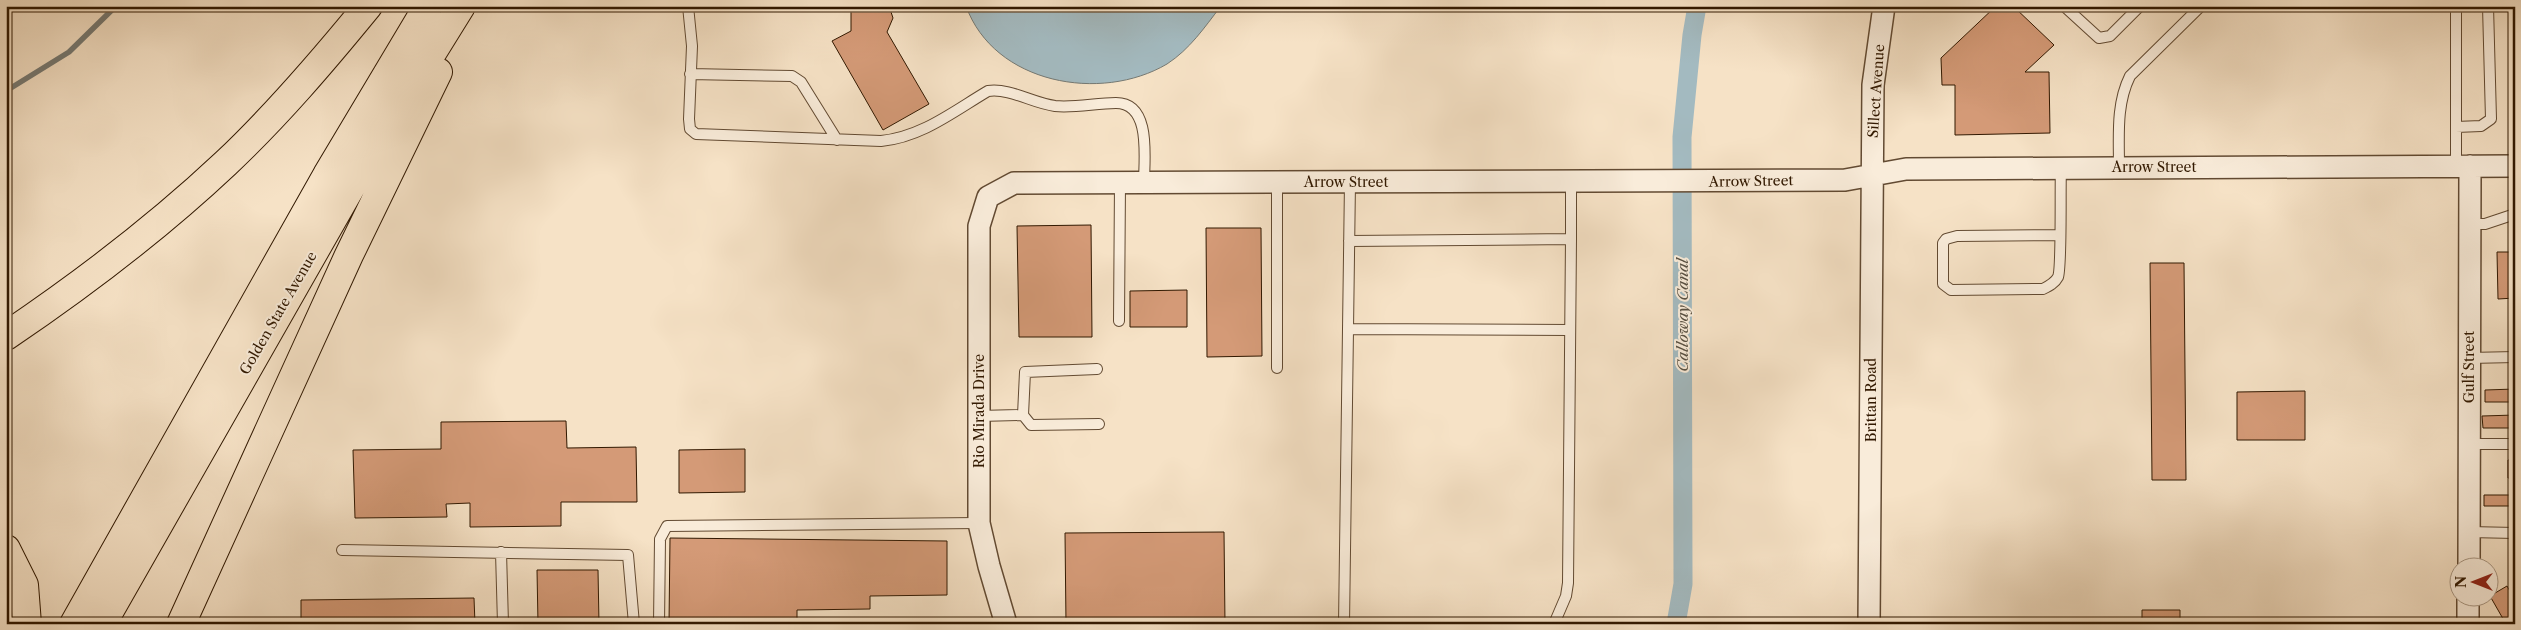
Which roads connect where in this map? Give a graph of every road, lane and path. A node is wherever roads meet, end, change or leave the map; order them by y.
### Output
1 (368, 6) edge
2 (428, 6) edge
3 (461, 6) edge
4 (469, 6) edge
5 (688, 6) edge
6 (1884, 6) edge
7 (2064, 6) edge
8 (2140, 6) edge
9 (2201, 6) edge
10 (2456, 6) edge
11 (2488, 6) edge
12 (690, 74) junction
13 (2456, 127) junction
14 (837, 140) junction
15 (2463, 166) junction
16 (2515, 166) edge
17 (2060, 168) junction
18 (2119, 168) junction
19 (1872, 176) junction
20 (1571, 181) junction
21 (1276, 182) junction
22 (1350, 182) junction
23 (1120, 183) junction
24 (1144, 183) junction
25 (988, 196) joint
26 (2515, 214) edge
27 (2470, 224) junction
28 (2060, 235) junction
29 (1571, 239) junction
30 (1349, 241) junction
31 (1119, 321) dead end
32 (1348, 329) junction
33 (1570, 330) junction
34 (6, 336) edge
35 (2515, 357) edge
36 (2469, 358) junction
37 (1276, 368) dead end
38 (1097, 369) dead end
39 (1023, 415) junction
40 (978, 416) junction
41 (1099, 424) dead end
42 (2469, 444) junction
43 (2515, 444) edge
44 (979, 523) junction
45 (2469, 532) junction
46 (2515, 533) edge
47 (6, 549) edge
48 (342, 550) dead end
49 (501, 552) junction
50 (2468, 558) edge
51 (2468, 608) edge
52 (27, 624) edge
53 (74, 624) edge
54 (102, 624) edge
55 (181, 624) edge
56 (503, 624) edge
57 (634, 624) edge
58 (659, 624) edge
59 (1006, 624) edge
60 (1344, 624) edge
61 (1554, 624) edge
62 (1870, 624) edge
63 (2468, 624) edge

1 - 34 highway
2 - 53 highway, Golden State Avenue
3 - 54 highway, Golden State Avenue
4 - 55 highway
5 - 12 lane
6 - 19 street, Sillect Avenue
7 - 8 lane
9 - 18 lane
10 - 13 lane
11 - 13 lane
12 - 14 lane
12 - 14 lane
13 - 15 lane
14 - 24 lane
15 - 16 street, Arrow Street
15 - 18 street, Arrow Street
15 - 27 street, Gulf Street
17 - 18 street, Arrow Street
17 - 19 street, Arrow Street
17 - 28 lane
19 - 20 street, Arrow Street
19 - 62 street, Brittan Road
20 - 22 street, Arrow Street
20 - 29 lane
21 - 22 street, Arrow Street
21 - 24 street, Arrow Street
21 - 37 lane
22 - 30 lane
23 - 24 street, Arrow Street
23 - 25 street, Arrow Street
23 - 31 lane
25 - 40 street, Rio Mirada Drive
26 - 27 lane
27 - 36 street, Gulf Street
28 - 28 lane
29 - 30 lane
29 - 33 lane
30 - 32 lane
32 - 33 lane
32 - 60 lane
33 - 61 lane
35 - 36 lane
36 - 42 street, Gulf Street
38 - 39 lane
39 - 40 lane
39 - 41 lane
40 - 44 street, Rio Mirada Drive
42 - 43 lane
42 - 45 street, Gulf Street
44 - 58 lane
44 - 59 street, Rio Mirada Drive
45 - 46 lane
45 - 50 street, Gulf Street
47 - 52 highway
48 - 49 lane
49 - 56 lane
49 - 57 lane
51 - 63 street

